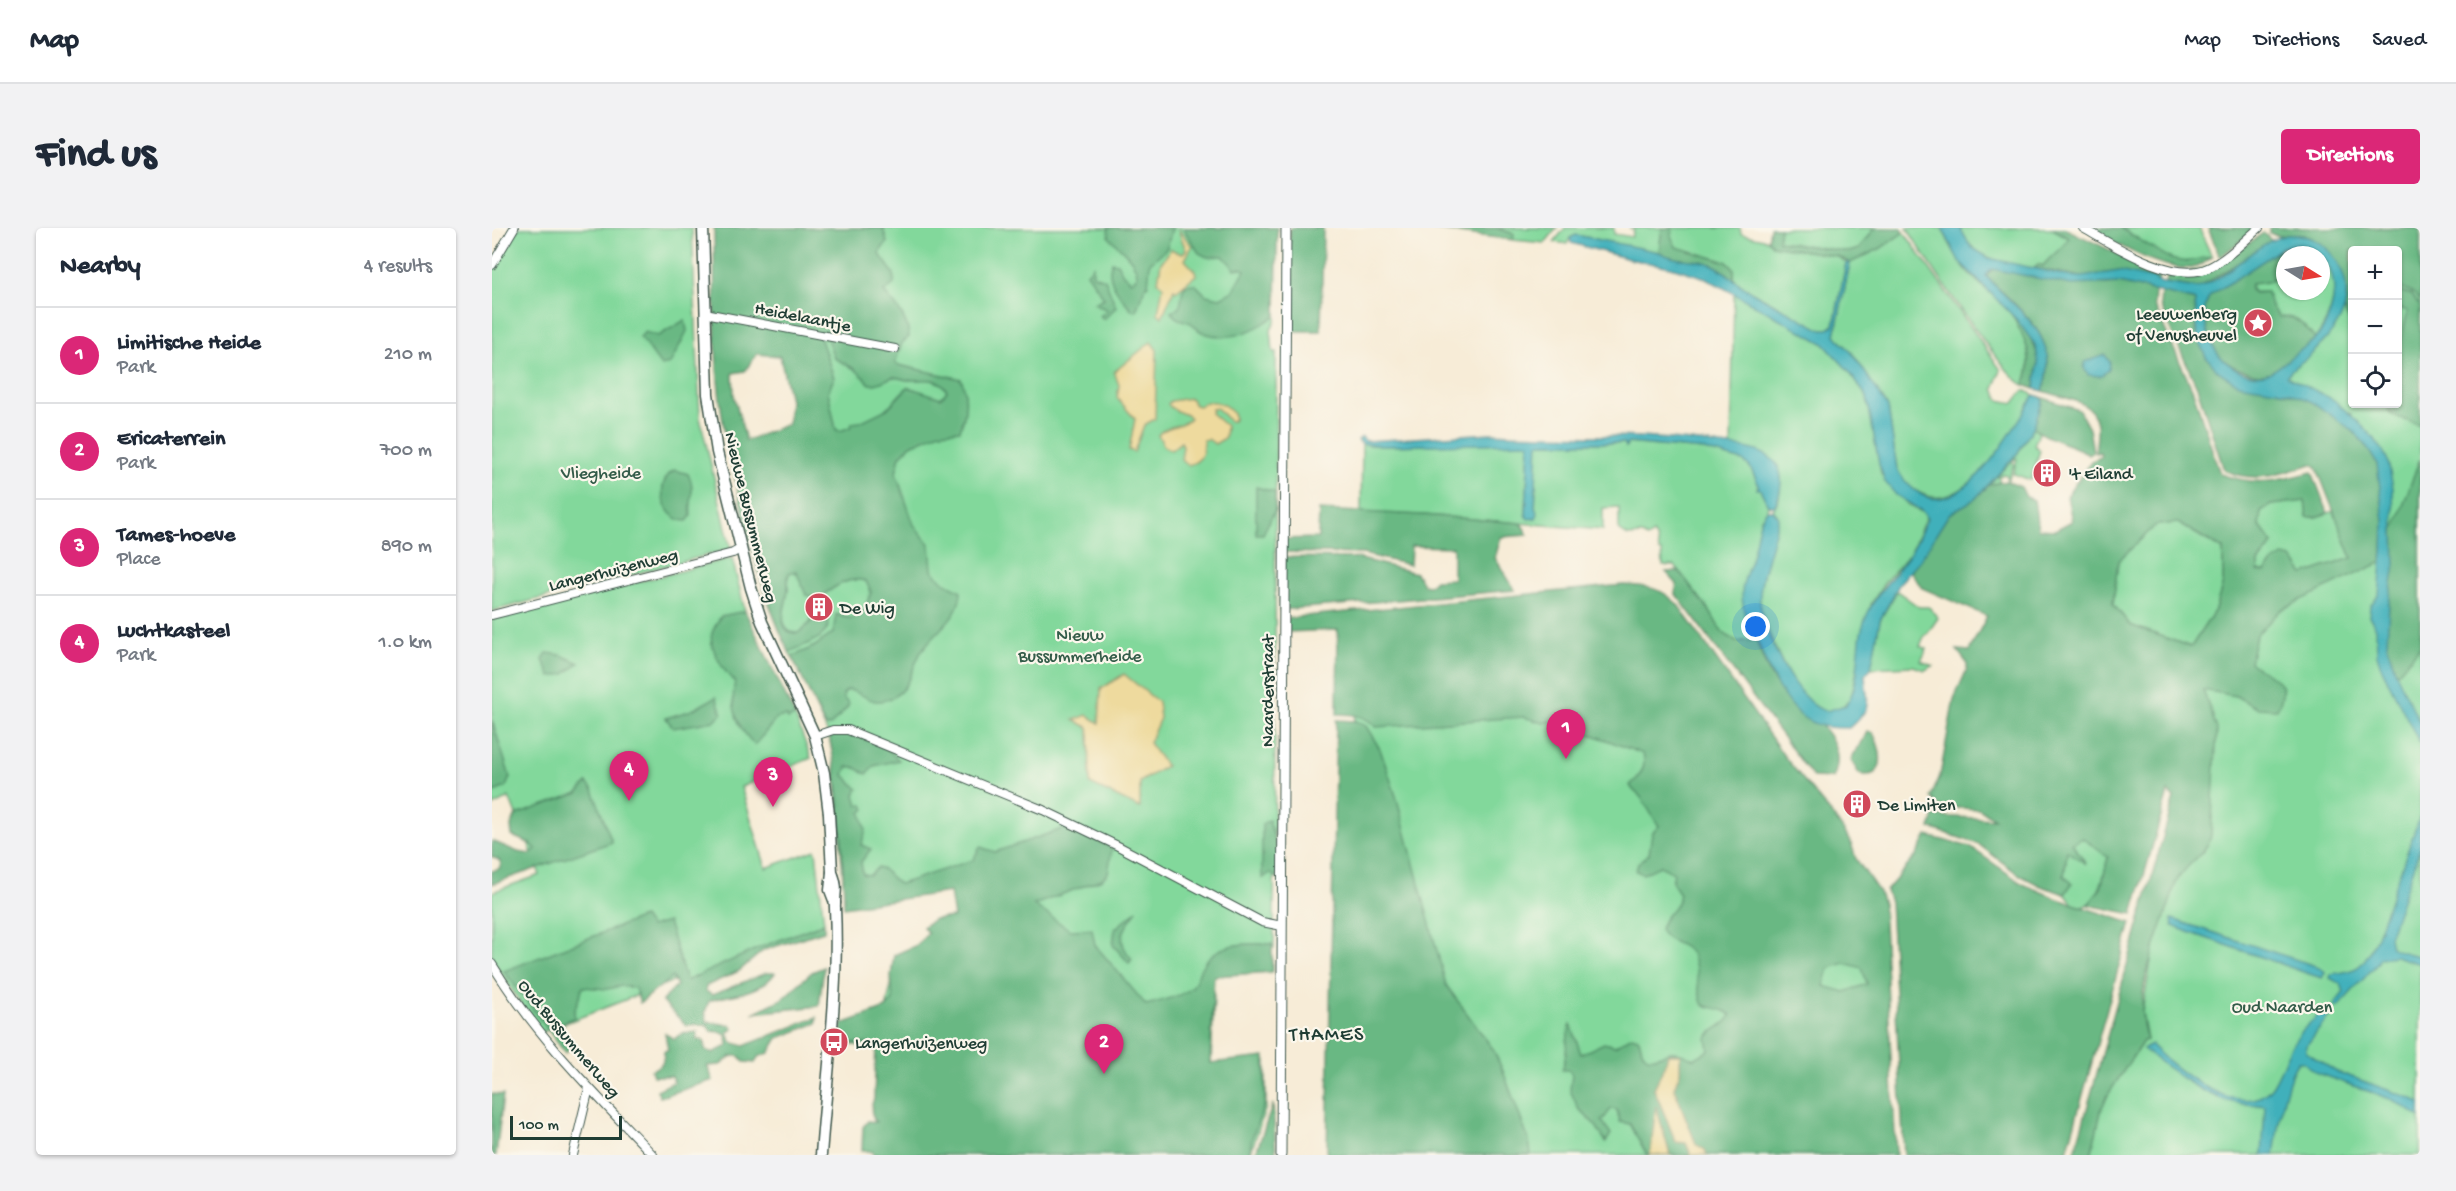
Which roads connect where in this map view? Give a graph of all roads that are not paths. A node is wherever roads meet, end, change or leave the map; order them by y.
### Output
1 (514, 228) edge
2 (703, 228) edge
3 (1286, 228) edge
4 (2083, 228) edge
5 (2259, 228) edge
6 (492, 265) edge
7 (705, 313) junction
8 (895, 349) dead end
9 (740, 549) junction
10 (492, 615) edge
11 (815, 736) junction
12 (1282, 926) junction
13 (492, 964) edge
14 (589, 1088) junction
15 (573, 1155) edge
16 (653, 1155) edge
17 (821, 1155) edge
18 (1281, 1155) edge

1 - 6 street
2 - 7 main road, Nieuwe Bussummerweg
3 - 12 street, Naarderstraat
4 - 5 street
7 - 8 street, Heidelaantje
7 - 9 main road, Nieuwe Bussummerweg
9 - 10 street, Langerhuizenweg
9 - 11 main road, Nieuwe Bussummerweg
11 - 12 street
11 - 17 main road, Nieuwe Bussummerweg
12 - 18 street, Naarderstraat
13 - 14 street, Oud Bussummerweg
14 - 15 street
14 - 16 street, Oud Bussummerweg

